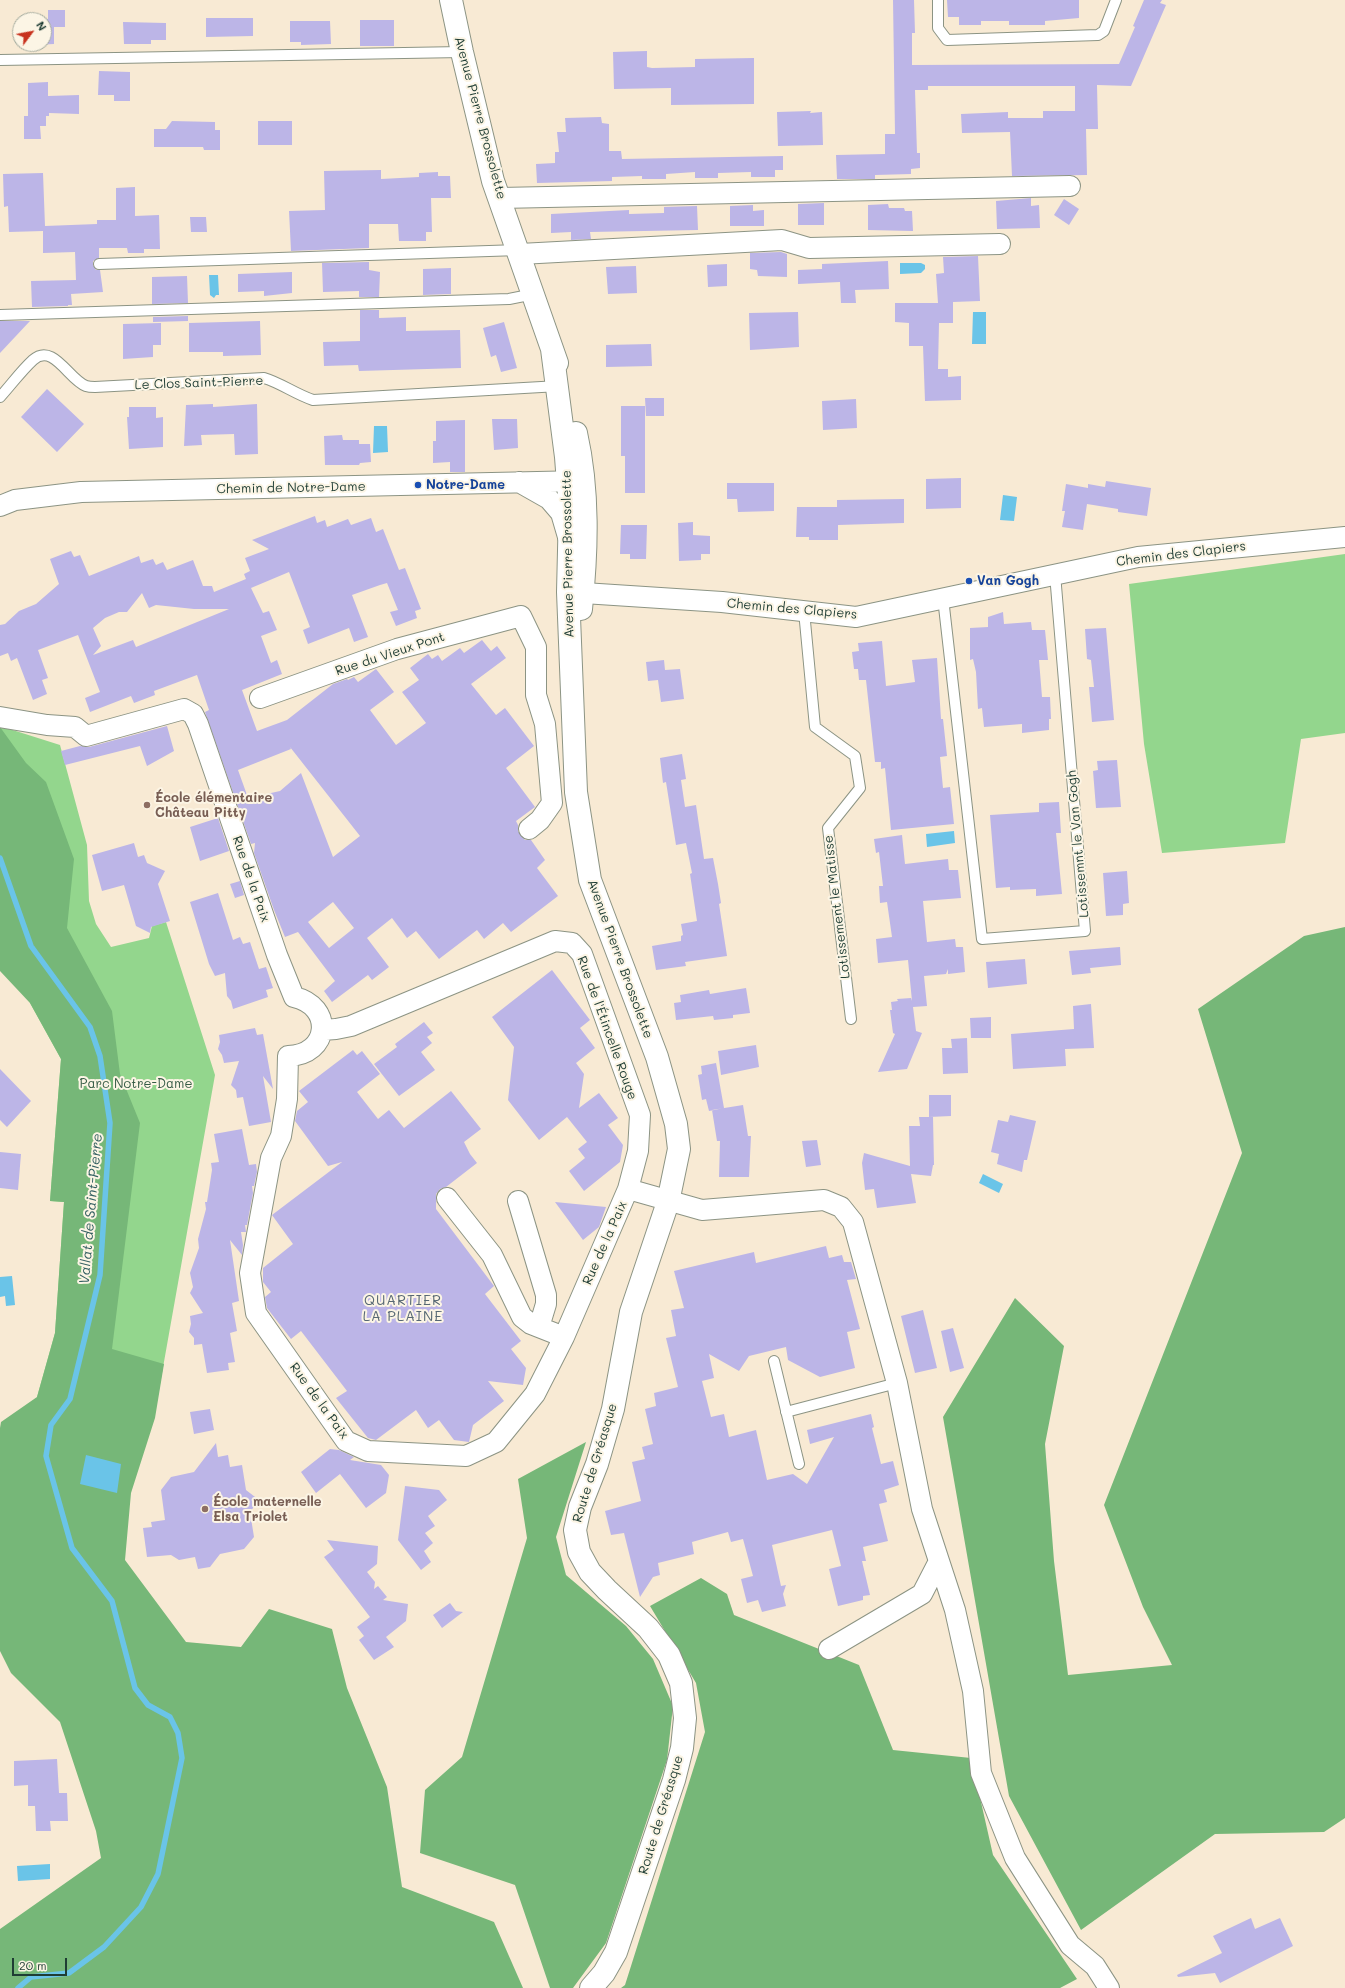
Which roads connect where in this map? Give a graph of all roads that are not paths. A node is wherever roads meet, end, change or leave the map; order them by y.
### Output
1 (451, 0) edge
2 (938, 0) edge
3 (1116, 0) edge
4 (462, 52) junction
5 (0, 60) edge
6 (1070, 186) dead end
7 (500, 198) junction
8 (1000, 244) dead end
9 (520, 252) junction
10 (99, 264) dead end
11 (534, 294) junction
12 (0, 315) edge
13 (561, 386) junction
14 (0, 397) edge
15 (575, 481) junction
16 (519, 482) junction
17 (0, 506) edge
18 (1345, 537) edge
19 (569, 541) junction
20 (1055, 574) junction
21 (575, 593) junction
22 (943, 598) junction
23 (804, 611) junction
24 (260, 698) dead end
25 (0, 717) edge
26 (529, 829) dead end
27 (851, 1020) dead end
28 (322, 1030) junction
29 (628, 1189) junction
30 (447, 1198) dead end
31 (518, 1201) dead end
32 (668, 1202) junction
33 (539, 1327) junction
34 (564, 1337) junction
35 (774, 1361) dead end
36 (898, 1383) junction
37 (786, 1412) junction
38 (799, 1464) dead end
39 (938, 1563) junction
40 (829, 1649) dead end
41 (591, 1988) edge
42 (1109, 1988) edge

1 - 4 street, Avenue Pierre Brossolette
2 - 3 lane
4 - 5 lane
4 - 7 street, Avenue Pierre Brossolette
6 - 7 street
7 - 9 street, Avenue Pierre Brossolette
8 - 9 street
9 - 10 lane
9 - 11 street, Avenue Pierre Brossolette
11 - 12 lane
11 - 13 street, Avenue Pierre Brossolette
13 - 14 lane, Le Clos Saint-Pierre
13 - 15 street, Avenue Pierre Brossolette
15 - 16 street, Chemin de Notre-Dame
15 - 19 street, Avenue Pierre Brossolette
15 - 21 street, Avenue Pierre Brossolette
16 - 17 street, Chemin de Notre-Dame
16 - 19 street
18 - 20 street, Chemin des Clapiers
19 - 21 street, Avenue Pierre Brossolette
20 - 22 street, Chemin des Clapiers
20 - 22 lane, Lotissemnt le Van Gogh
21 - 23 street, Chemin des Clapiers
21 - 32 street, Avenue Pierre Brossolette
22 - 23 street, Chemin des Clapiers
23 - 27 lane, Lotissement le Matisse
24 - 26 street, Rue du Vieux Pont
25 - 28 street, Rue de la Paix
28 - 29 street, Rue de l'Étincelle Rouge
28 - 34 street, Rue de la Paix
29 - 32 street
29 - 34 street, Rue de la Paix
30 - 33 street
31 - 33 street
32 - 36 street
32 - 41 street, Route de Gréasque
33 - 34 street
35 - 37 lane
36 - 37 lane
36 - 39 street
37 - 38 lane
39 - 40 street
39 - 42 street

